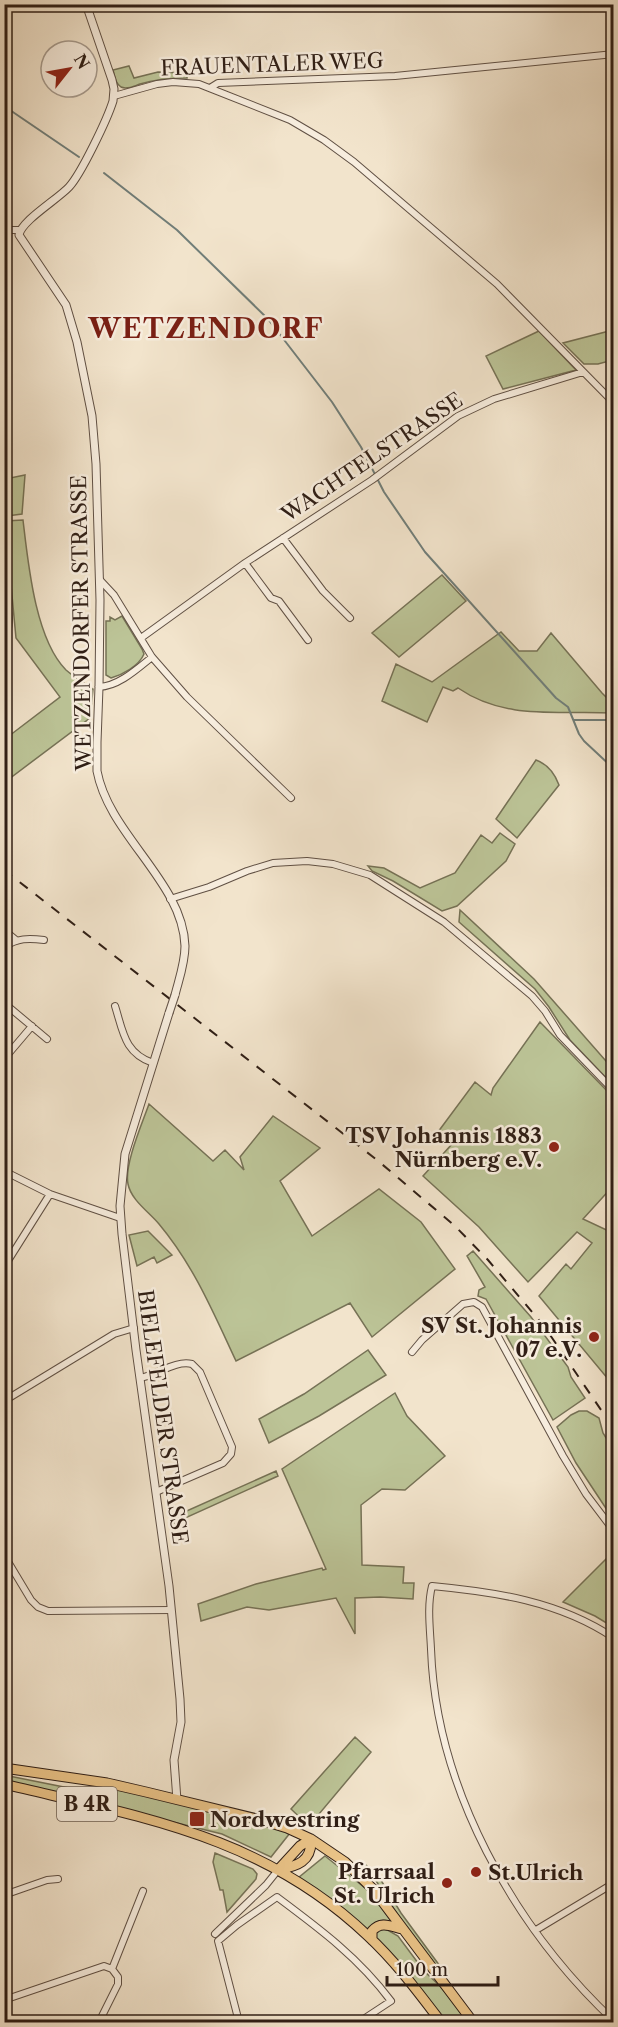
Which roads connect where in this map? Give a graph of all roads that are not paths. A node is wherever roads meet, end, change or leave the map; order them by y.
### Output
1 (86, 4) edge
2 (614, 54) edge
3 (210, 88) junction
4 (114, 96) junction
5 (4, 230) edge
6 (19, 230) junction
7 (583, 372) junction
8 (614, 403) edge
9 (283, 538) junction
10 (245, 563) junction
11 (100, 580) junction
12 (4, 583) edge
13 (350, 618) dead end
14 (141, 638) junction
15 (308, 640) dead end
16 (4, 642) edge
17 (152, 657) junction
18 (99, 687) junction
19 (291, 798) dead end
20 (170, 899) junction
21 (4, 930) edge
22 (16, 940) junction
23 (44, 940) dead end
24 (4, 947) edge
25 (4, 1003) edge
26 (115, 1006) dead end
27 (32, 1026) junction
28 (46, 1039) dead end
29 (160, 1042) joint
30 (4, 1059) edge
31 (153, 1063) junction
32 (614, 1091) edge
33 (4, 1171) edge
34 (50, 1194) junction
35 (120, 1218) junction
36 (4, 1267) edge
37 (134, 1328) junction
38 (412, 1352) dead end
39 (140, 1378) junction
40 (4, 1401) edge
41 (156, 1492) junction
42 (614, 1531) edge
43 (4, 1555) edge
44 (171, 1611) junction
45 (614, 1638) edge
46 (4, 1768) edge
47 (4, 1784) edge
48 (177, 1800) junction
49 (311, 1839) junction
50 (278, 1870) junction
51 (58, 1879) dead end
52 (614, 1883) edge
53 (142, 1891) dead end
54 (4, 1895) edge
55 (402, 1929) junction
56 (536, 1930) junction
57 (217, 1937) junction
58 (372, 1940) junction
59 (112, 1969) junction
60 (4, 2000) edge
61 (614, 2021) edge
62 (99, 2022) edge
63 (239, 2022) edge
64 (359, 2022) edge
65 (441, 2022) edge
66 (473, 2022) edge

1 - 4 street
2 - 3 street, FRAUENTALER WEG
3 - 4 street, FRAUENTALER WEG
3 - 7 street
4 - 6 street
5 - 6 street
6 - 11 street, WETZENDORFER STRASSE
7 - 8 street
7 - 9 street, WACHTELSTRASSE
9 - 10 street, WACHTELSTRASSE
9 - 13 street, WACHTELSTRASSE
10 - 14 street, WACHTELSTRASSE
10 - 15 street
11 - 14 street
11 - 18 street, WETZENDORFER STRASSE
12 - 16 street
14 - 17 street
17 - 18 street
17 - 19 street
18 - 20 street, WETZENDORFER STRASSE
20 - 29 street, WETZENDORFER STRASSE, bridge
20 - 32 street
21 - 22 street
22 - 23 street
22 - 24 street
25 - 27 street
26 - 31 street
27 - 28 street
27 - 30 street
29 - 31 street, BIELEFELDER STRASSE
31 - 35 street, BIELEFELDER STRASSE
33 - 34 street
34 - 35 street
34 - 36 street
35 - 37 street, BIELEFELDER STRASSE
37 - 39 street, BIELEFELDER STRASSE
37 - 40 street
38 - 42 street
39 - 41 street, BIELEFELDER STRASSE
39 - 41 street
41 - 44 street, BIELEFELDER STRASSE
43 - 44 street
44 - 48 street, BIELEFELDER STRASSE
45 - 56 street
46 - 48 main road, B 4R
47 - 50 main road, B 4R
48 - 49 main road, B 4R
49 - 50 main road
49 - 55 main road, B 4R
50 - 57 street
50 - 58 main road, B 4R
51 - 54 street
52 - 56 street
53 - 59 street
55 - 58 main road
55 - 66 main road, B 4R
56 - 61 street
57 - 63 street
57 - 64 street
58 - 65 main road, B 4R
59 - 60 street
59 - 62 street

